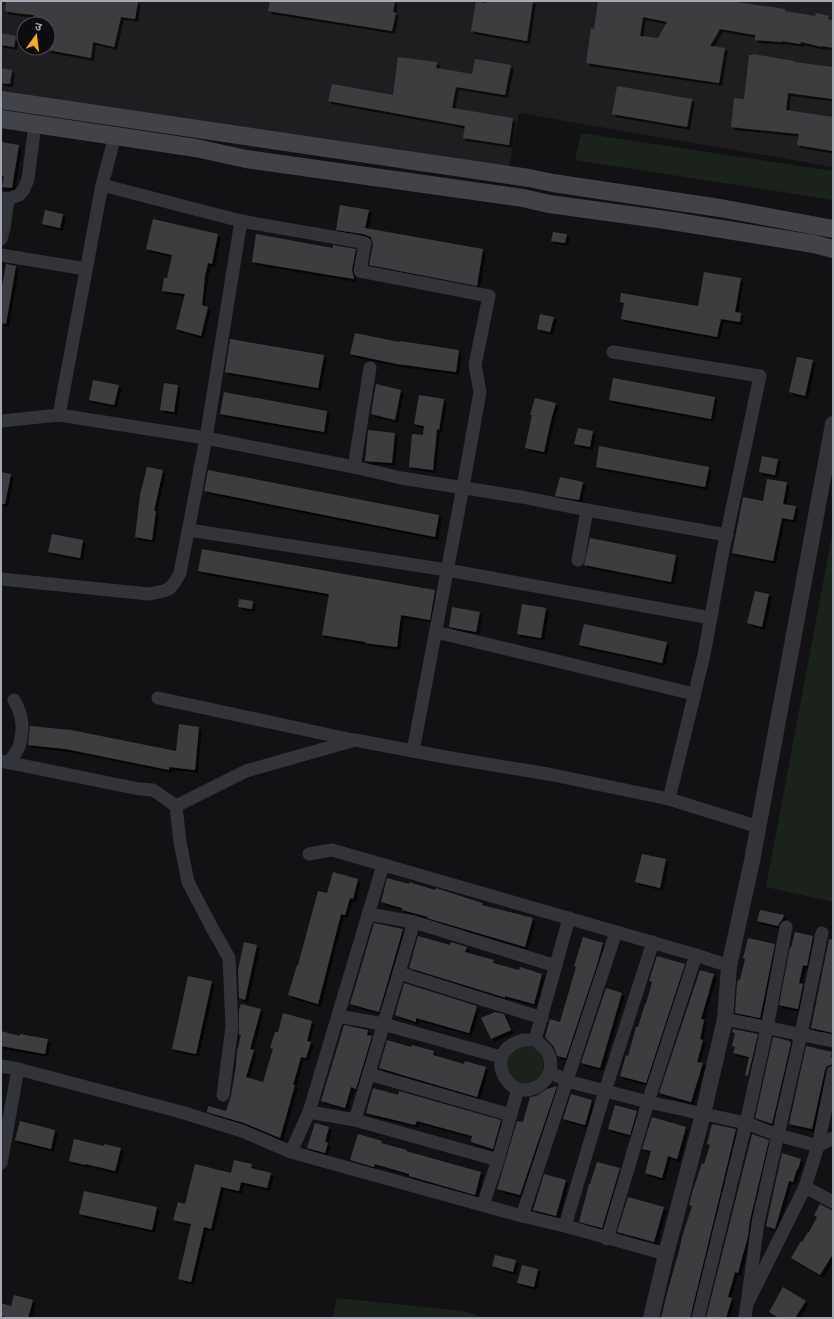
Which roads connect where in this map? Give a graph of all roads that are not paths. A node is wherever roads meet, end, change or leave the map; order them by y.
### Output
1 (1, 100) edge
2 (1, 119) edge
3 (35, 124) junction
4 (115, 136) junction
5 (102, 185) junction
6 (5, 199) edge
7 (241, 221) junction
8 (833, 229) edge
9 (1, 239) edge
10 (833, 249) edge
11 (1, 255) edge
12 (86, 269) junction
13 (613, 352) dead end
14 (370, 368) dead end
15 (59, 415) junction
16 (1, 421) edge
17 (833, 424) edge
18 (206, 438) junction
19 (354, 467) junction
20 (463, 487) junction
21 (587, 510) junction
22 (189, 530) junction
23 (727, 535) junction
24 (578, 560) dead end
25 (447, 570) junction
26 (1, 579) edge
27 (711, 618) junction
28 (436, 632) junction
29 (694, 694) junction
30 (158, 698) dead end
31 (14, 700) dead end
32 (355, 740) junction
33 (413, 751) junction
34 (5, 762) edge
35 (669, 799) junction
36 (176, 806) junction
37 (759, 827) junction
38 (309, 854) dead end
39 (383, 865) junction
40 (368, 914) junction
41 (569, 918) junction
42 (414, 922) junction
43 (786, 927) dead end
44 (616, 932) junction
45 (822, 933) dead end
46 (653, 942) junction
47 (696, 955) junction
48 (556, 966) junction
49 (730, 966) junction
50 (399, 973) junction
51 (338, 1016) junction
52 (542, 1018) junction
53 (725, 1019) junction
54 (383, 1024) junction
55 (767, 1028) junction
56 (801, 1034) junction
57 (535, 1040) junction
58 (833, 1041) edge
59 (501, 1057) junction
60 (1, 1066) edge
61 (18, 1069) junction
62 (550, 1072) junction
63 (833, 1072) edge
64 (369, 1074) junction
65 (567, 1081) junction
66 (518, 1089) junction
67 (605, 1091) junction
68 (223, 1095) dead end
69 (648, 1102) junction
70 (309, 1112) junction
71 (703, 1114) junction
72 (511, 1115) junction
73 (355, 1120) junction
74 (746, 1123) junction
75 (778, 1135) junction
76 (833, 1138) edge
77 (818, 1146) junction
78 (291, 1152) junction
79 (498, 1160) junction
80 (1, 1163) edge
81 (806, 1187) junction
82 (833, 1202) edge
83 (483, 1205) junction
84 (522, 1216) junction
85 (565, 1226) junction
86 (607, 1238) junction
87 (666, 1254) junction
88 (747, 1304) junction
89 (651, 1318) edge
90 (698, 1318) edge
91 (745, 1318) edge

1 - 8 main road
2 - 3 main road
3 - 4 main road
3 - 6 street
4 - 5 street
4 - 10 main road
5 - 7 street
5 - 12 street
6 - 9 street
7 - 18 street
7 - 20 street
11 - 12 street
12 - 15 street
13 - 23 street
14 - 19 street
15 - 16 street
15 - 18 street
17 - 37 street
18 - 19 street
18 - 22 street
19 - 20 street
20 - 21 street
20 - 25 street
21 - 23 street
21 - 24 street
22 - 25 street
22 - 26 street
23 - 27 street
25 - 27 street
25 - 28 street
27 - 29 street
28 - 29 street
28 - 33 street
29 - 35 street
30 - 32 street
31 - 34 street
32 - 33 street
32 - 36 street
33 - 35 street
34 - 36 street
35 - 37 street
36 - 68 street
37 - 49 street
38 - 39 street
39 - 40 street
39 - 41 street
40 - 42 street
40 - 51 street
41 - 44 street
41 - 48 street
42 - 48 street
42 - 50 street
43 - 55 street
44 - 46 street
44 - 65 street
45 - 56 street
46 - 47 street
46 - 67 street
47 - 49 street
47 - 69 street
48 - 52 street
49 - 53 street
50 - 52 street
50 - 54 street
51 - 54 street
51 - 70 street
52 - 57 street
53 - 55 street
53 - 71 street
54 - 59 street
54 - 64 street
55 - 56 street
55 - 74 street
56 - 58 street
56 - 75 street
57 - 59 street
57 - 62 street
59 - 66 street
60 - 61 street
61 - 78 street
61 - 80 street
62 - 65 street
62 - 66 street
63 - 77 street
64 - 72 street
64 - 73 street
65 - 67 street
65 - 84 street
66 - 72 street
67 - 69 street
67 - 85 street
69 - 71 street
69 - 86 street
70 - 73 street
70 - 78 street
71 - 74 street
71 - 87 street
72 - 79 street
73 - 79 street
74 - 75 street
74 - 90 street
75 - 77 street
75 - 88 street
76 - 77 street
77 - 81 street
78 - 83 street
79 - 83 street
81 - 82 street
81 - 88 street
83 - 84 street
84 - 85 street
85 - 86 street
86 - 87 street
87 - 89 street
88 - 91 street

